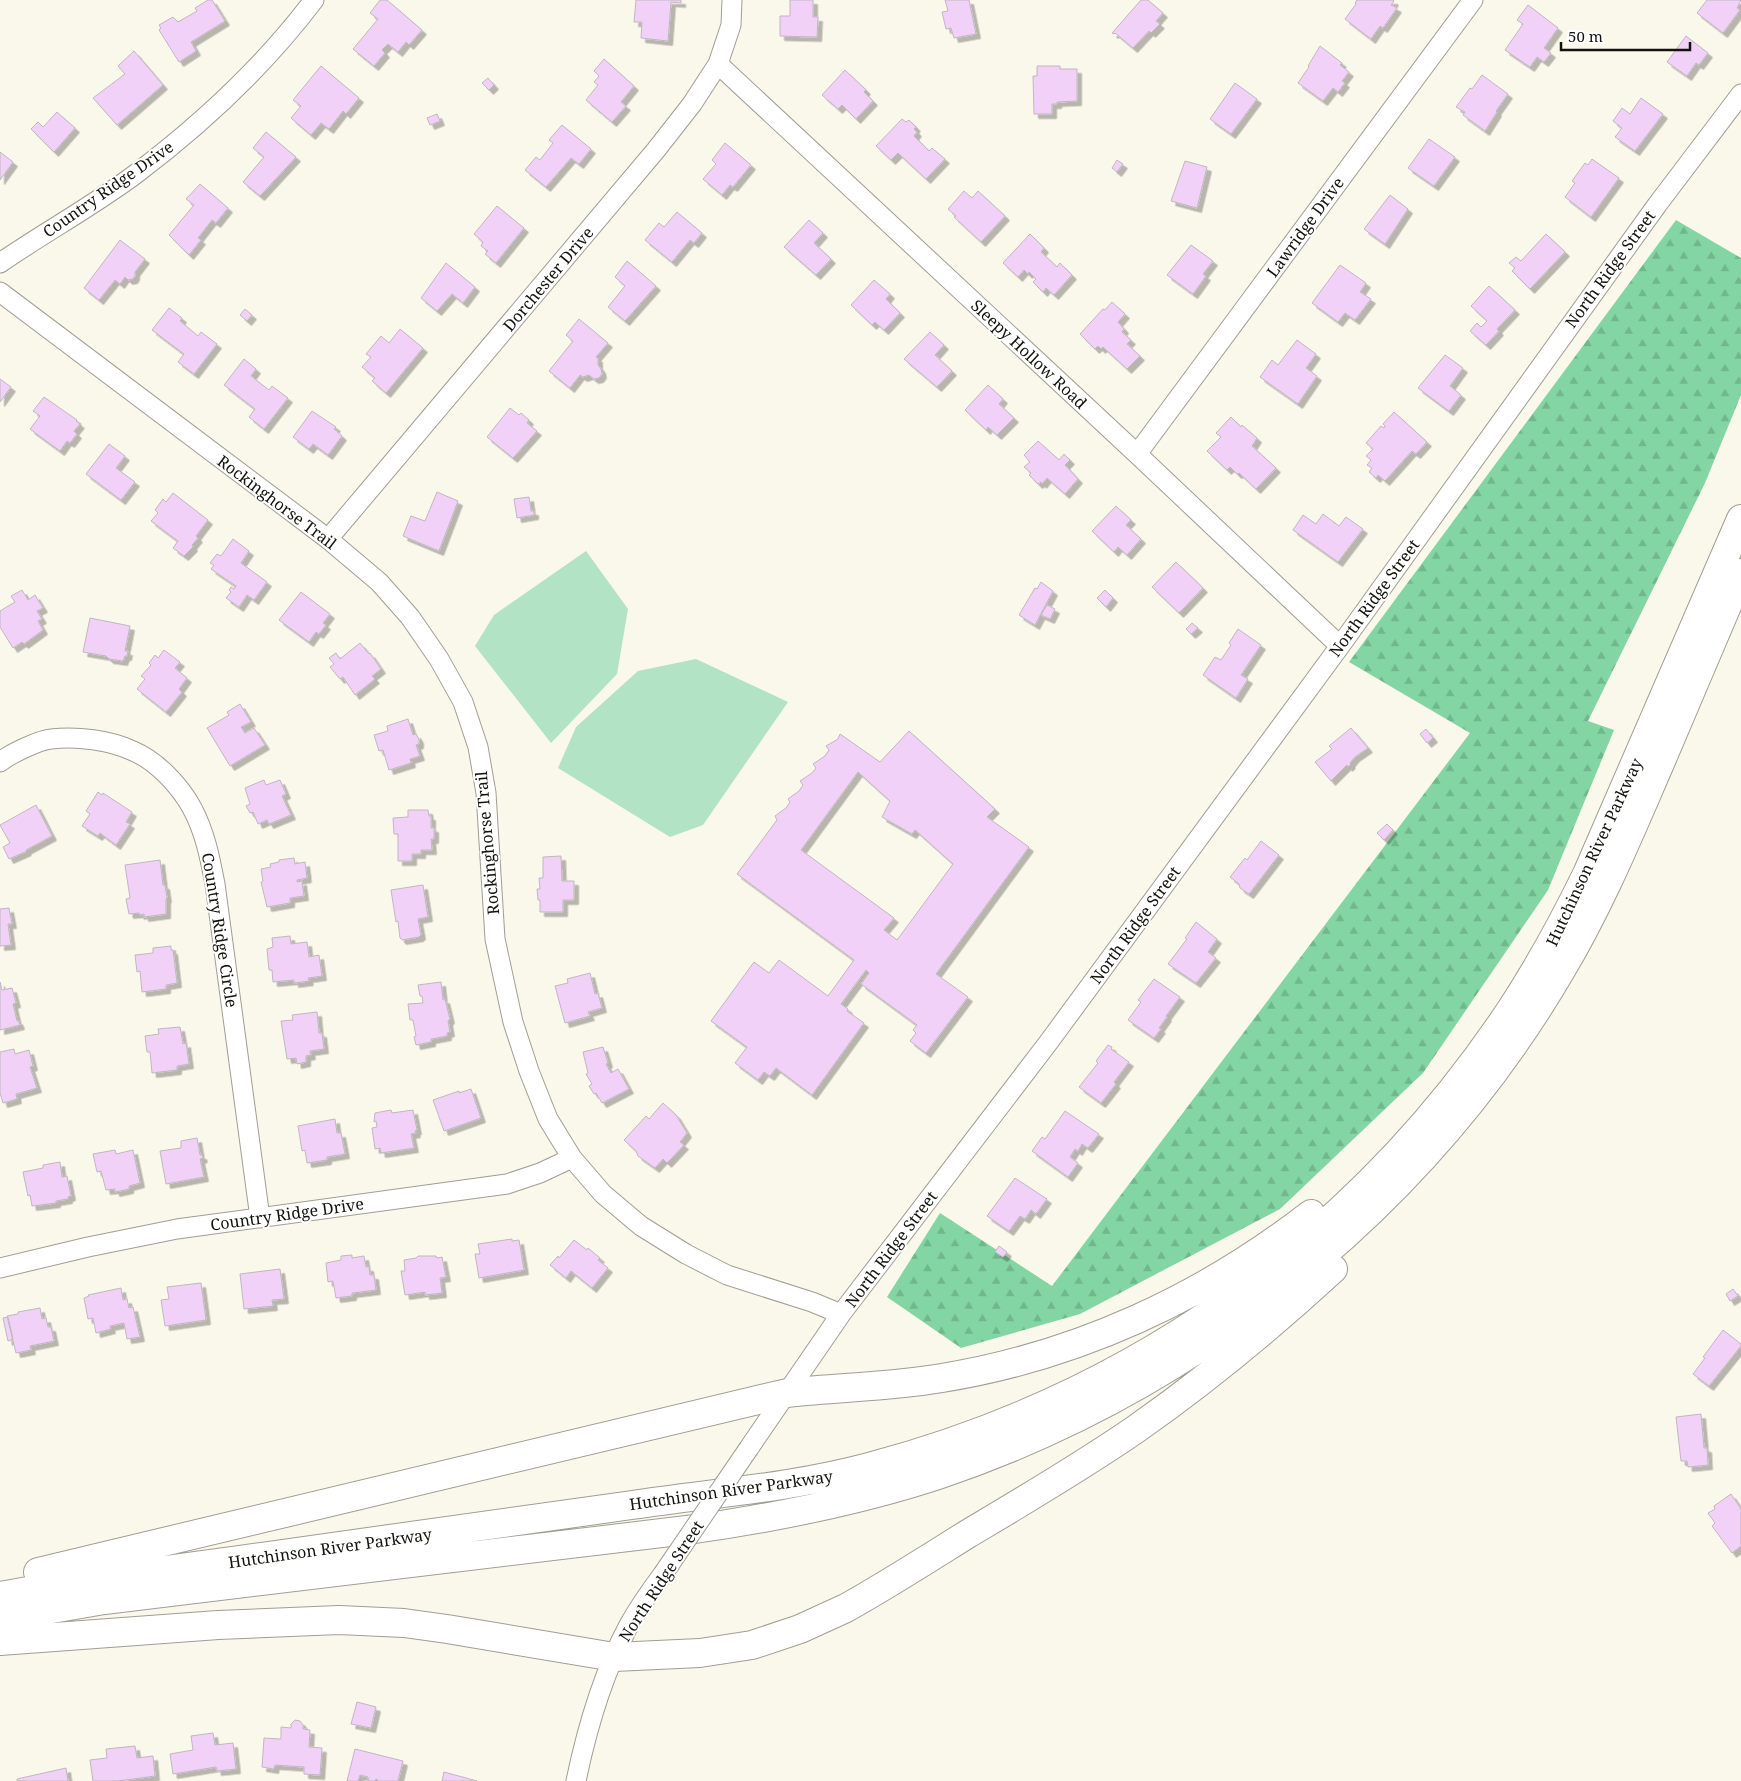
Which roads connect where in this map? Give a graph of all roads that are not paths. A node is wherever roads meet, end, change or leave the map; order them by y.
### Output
1 (314, 0) edge
2 (732, 0) edge
3 (1473, 0) edge
4 (718, 64) junction
5 (1741, 94) edge
6 (0, 263) edge
7 (0, 292) edge
8 (1137, 454) junction
9 (1741, 519) edge
10 (328, 539) junction
11 (1741, 573) edge
12 (1340, 646) junction
13 (0, 762) edge
14 (1501, 1044) junction
15 (572, 1158) junction
16 (260, 1218) junction
17 (0, 1268) edge
18 (841, 1314) junction
19 (787, 1392) junction
20 (0, 1582) edge
21 (0, 1596) edge
22 (0, 1618) edge
23 (0, 1641) edge
24 (614, 1657) junction
25 (576, 1781) edge

1 - 6 street, Country Ridge Drive
2 - 4 street, Dorchester Drive
3 - 8 street, Lawridge Drive
4 - 8 street, Sleepy Hollow Road
4 - 10 street, Dorchester Drive
5 - 12 street, North Ridge Street
7 - 10 street, Rockinghorse Trail
8 - 12 street, Sleepy Hollow Road
9 - 14 highway, Hutchinson River Parkway
10 - 15 street, Rockinghorse Trail
11 - 14 highway, Hutchinson River Parkway
12 - 18 street, North Ridge Street
13 - 16 street, Country Ridge Circle
14 - 19 highway
14 - 21 highway, Hutchinson River Parkway
14 - 22 highway, Hutchinson River Parkway
14 - 24 highway
15 - 16 street, Country Ridge Drive
15 - 18 street, Rockinghorse Trail
16 - 17 street, Country Ridge Drive
18 - 19 street, North Ridge Street
19 - 20 highway
19 - 24 street, North Ridge Street, bridge
23 - 24 highway
24 - 25 street, North Ridge Street

